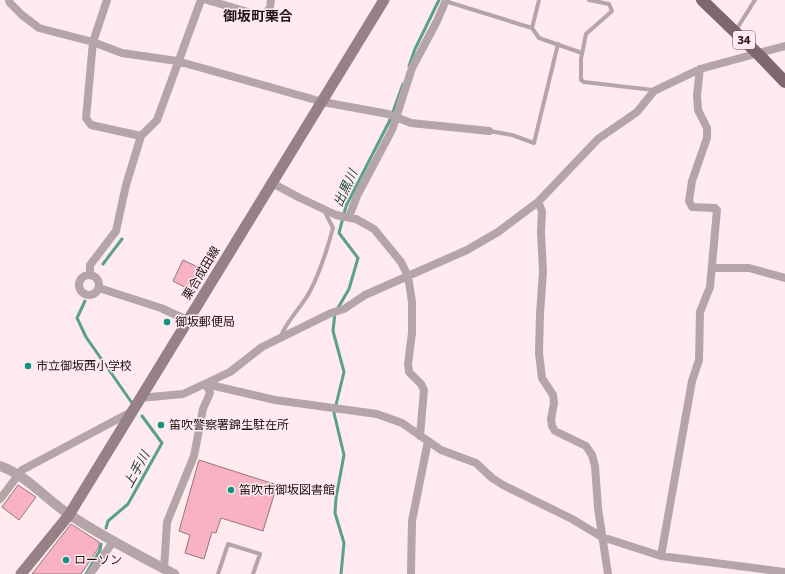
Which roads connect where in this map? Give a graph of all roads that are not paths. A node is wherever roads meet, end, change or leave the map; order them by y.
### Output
1 (107, 0) edge
2 (201, 0) edge
3 (207, 0) edge
4 (271, 0) edge
5 (384, 0) edge
6 (444, 0) edge
7 (539, 0) edge
8 (589, 0) edge
9 (702, 0) edge
10 (755, 0) edge
11 (10, 1) edge
12 (0, 2) edge
13 (532, 28) junction
14 (735, 32) junction
15 (93, 42) junction
16 (558, 44) junction
17 (785, 46) edge
18 (582, 53) junction
19 (760, 55) junction
20 (177, 61) junction
21 (700, 69) junction
22 (785, 82) edge
23 (654, 90) junction
24 (323, 102) junction
25 (397, 116) junction
26 (489, 131) joint
27 (140, 136) junction
28 (272, 183) junction
29 (538, 202) junction
30 (323, 209) junction
31 (349, 217) junction
32 (712, 268) junction
33 (90, 275) junction
34 (408, 276) junction
35 (785, 278) edge
36 (99, 288) junction
37 (187, 320) junction
38 (280, 338) junction
39 (206, 384) junction
40 (140, 398) junction
41 (132, 412) junction
42 (420, 436) junction
43 (428, 441) junction
44 (0, 466) edge
45 (17, 475) junction
46 (0, 499) edge
47 (69, 515) junction
48 (602, 537) junction
49 (113, 542) junction
50 (661, 556) junction
51 (164, 569) junction
52 (785, 572) edge
53 (21, 574) edge
54 (90, 574) edge
55 (174, 574) edge
56 (218, 574) edge
57 (253, 574) edge
58 (411, 574) edge
59 (608, 574) edge

1 - 15 street
2 - 20 street
3 - 4 street
5 - 24 main road, 栗合成田線
6 - 13 lane
6 - 25 street
7 - 13 lane
8 - 18 lane
9 - 14 main road, 34
10 - 14 lane
11 - 12 street
11 - 15 street
13 - 16 lane
14 - 19 main road, 34
15 - 20 street
15 - 27 street
16 - 18 lane
16 - 26 lane
17 - 19 street
18 - 23 lane
19 - 21 street
19 - 22 main road, 34
20 - 24 street
20 - 27 street
21 - 23 street
21 - 32 street
23 - 29 street
24 - 25 street
24 - 28 main road, 栗合成田線
25 - 26 street
25 - 31 street
27 - 33 street
28 - 30 street
28 - 37 main road, 栗合成田線
29 - 34 street
29 - 48 street
30 - 31 street
30 - 38 lane
31 - 34 street
32 - 35 street
32 - 50 street
33 - 36 street
33 - 36 street
34 - 38 street
34 - 42 street
36 - 37 street
37 - 40 main road, 栗合成田線
38 - 39 street
39 - 40 street
39 - 42 street
39 - 51 street
40 - 41 main road, 栗合成田線
41 - 45 street
41 - 47 main road, 栗合成田線
42 - 43 street
43 - 48 street
43 - 58 street
44 - 45 street
45 - 46 street
45 - 47 street
47 - 49 street
47 - 53 main road, 栗合成田線
48 - 50 street
48 - 59 street
49 - 51 street
49 - 54 street
50 - 52 street
51 - 55 street
56 - 57 lane

